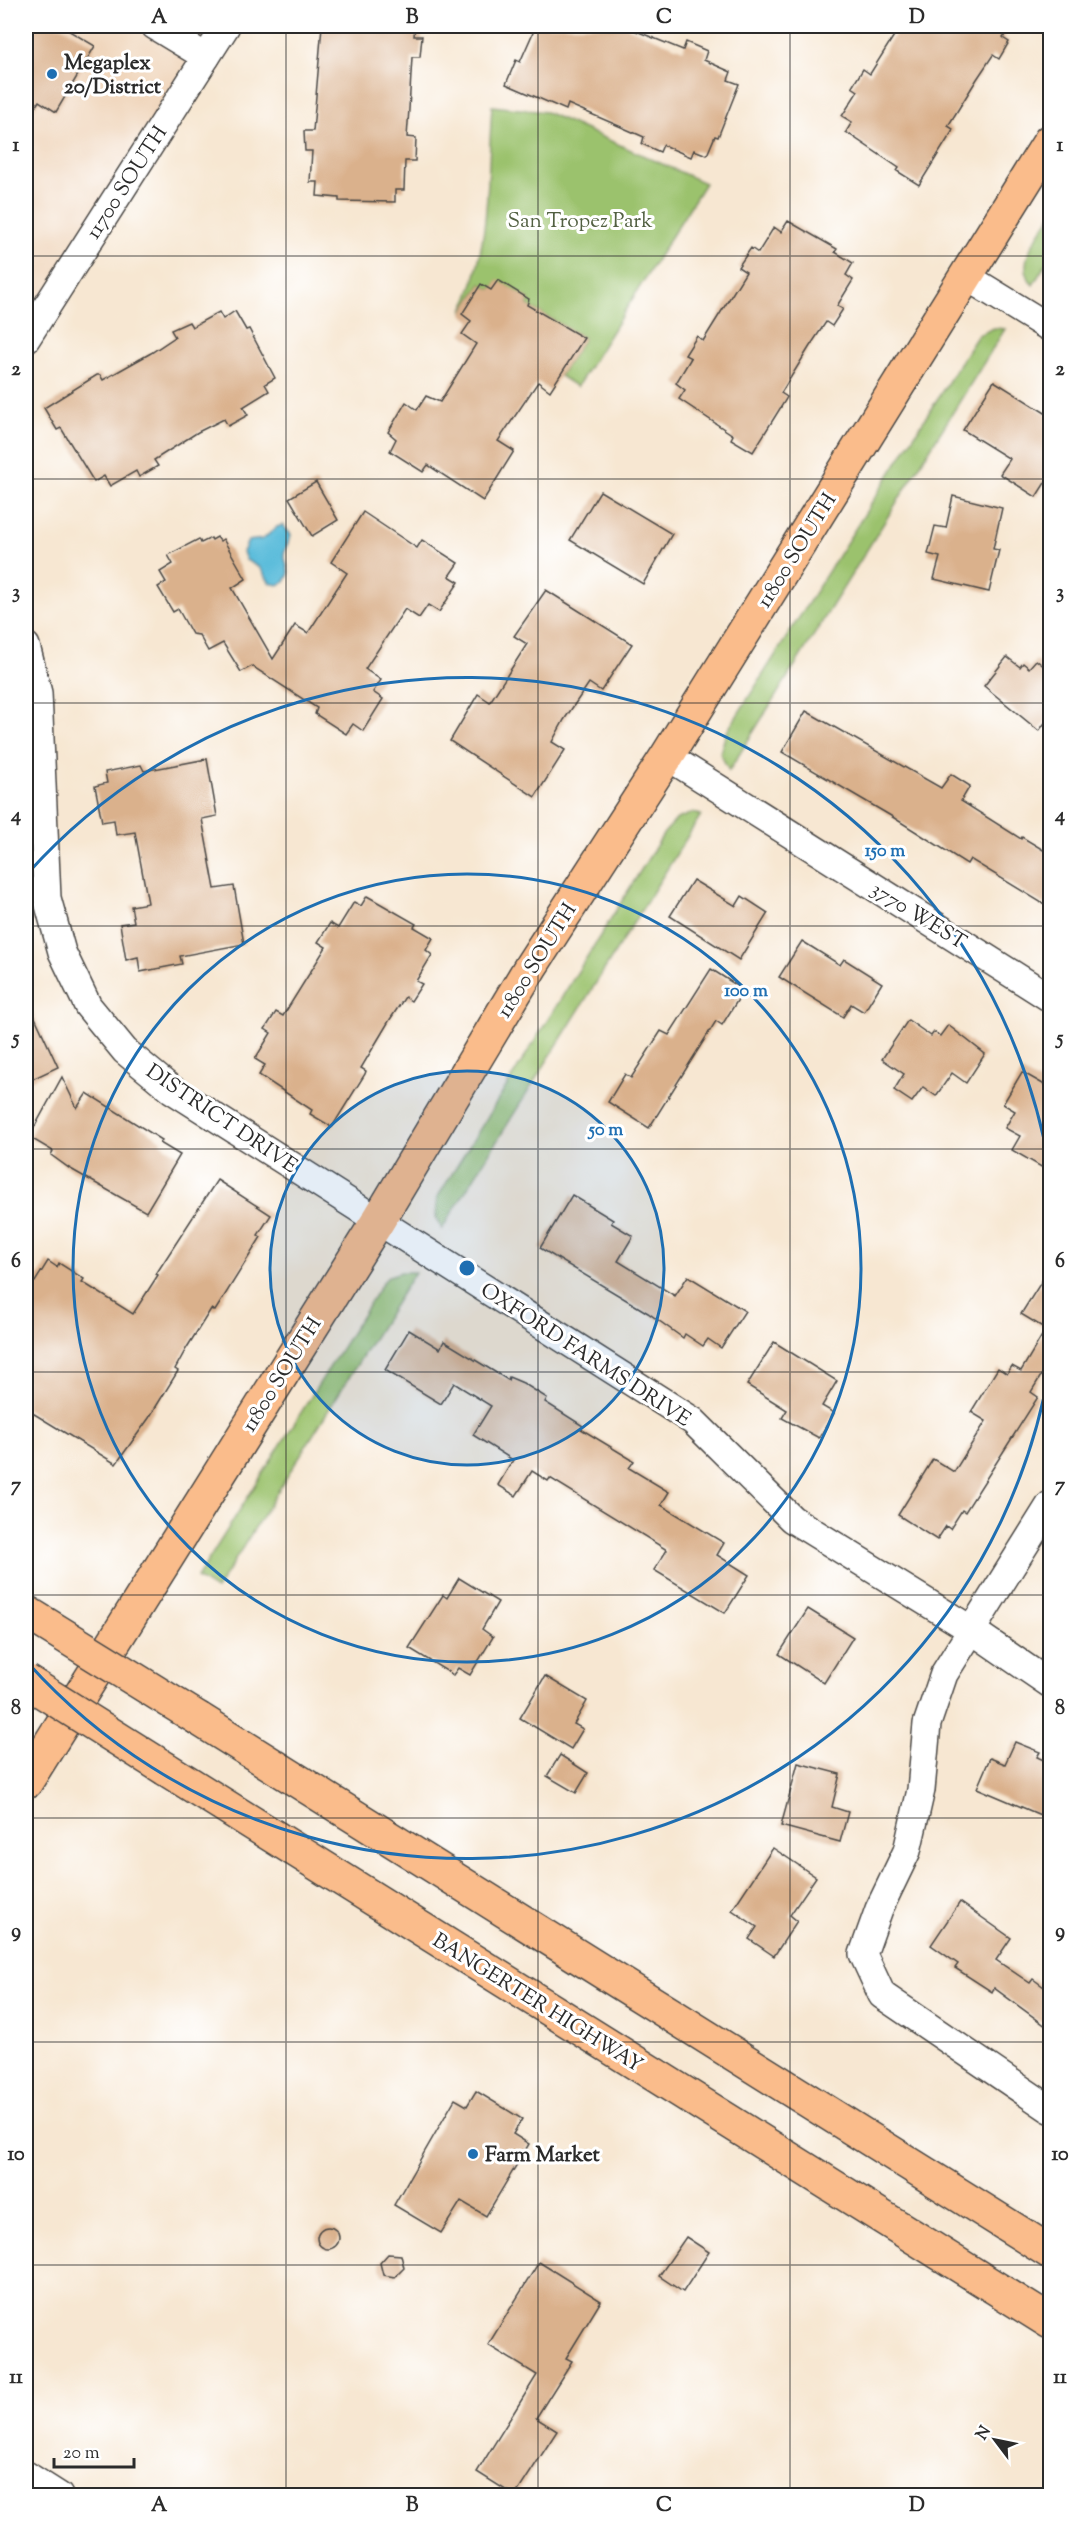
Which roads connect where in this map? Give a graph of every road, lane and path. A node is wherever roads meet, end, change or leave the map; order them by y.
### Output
1 (155, 26) edge
2 (226, 26) edge
3 (206, 57) junction
4 (1050, 141) edge
5 (967, 277) junction
6 (1050, 328) edge
7 (26, 339) edge
8 (26, 646) edge
9 (667, 756) junction
10 (1050, 998) edge
11 (378, 1221) junction
12 (1050, 1505) edge
13 (26, 1612) edge
14 (970, 1629) junction
15 (26, 1681) edge
16 (1050, 1684) edge
17 (26, 1782) edge
18 (1050, 2109) edge
19 (1050, 2252) edge
20 (1050, 2322) edge
21 (26, 2475) edge
22 (59, 2496) edge

1 - 3 street
2 - 3 street, 11700 SOUTH
3 - 7 street, 11700 SOUTH
4 - 5 main road, 11800 SOUTH
5 - 6 street
5 - 9 main road, 11800 SOUTH
8 - 11 street, DISTRICT DRIVE
9 - 10 street, 3770 WEST
9 - 11 main road, 11800 SOUTH
11 - 14 street, OXFORD FARMS DRIVE
11 - 17 main road, 11800 SOUTH
12 - 14 street
13 - 19 main road, bridge
14 - 16 street, OXFORD FARMS DRIVE
14 - 18 street
15 - 20 main road, BANGERTER HIGHWAY, bridge
21 - 22 street

